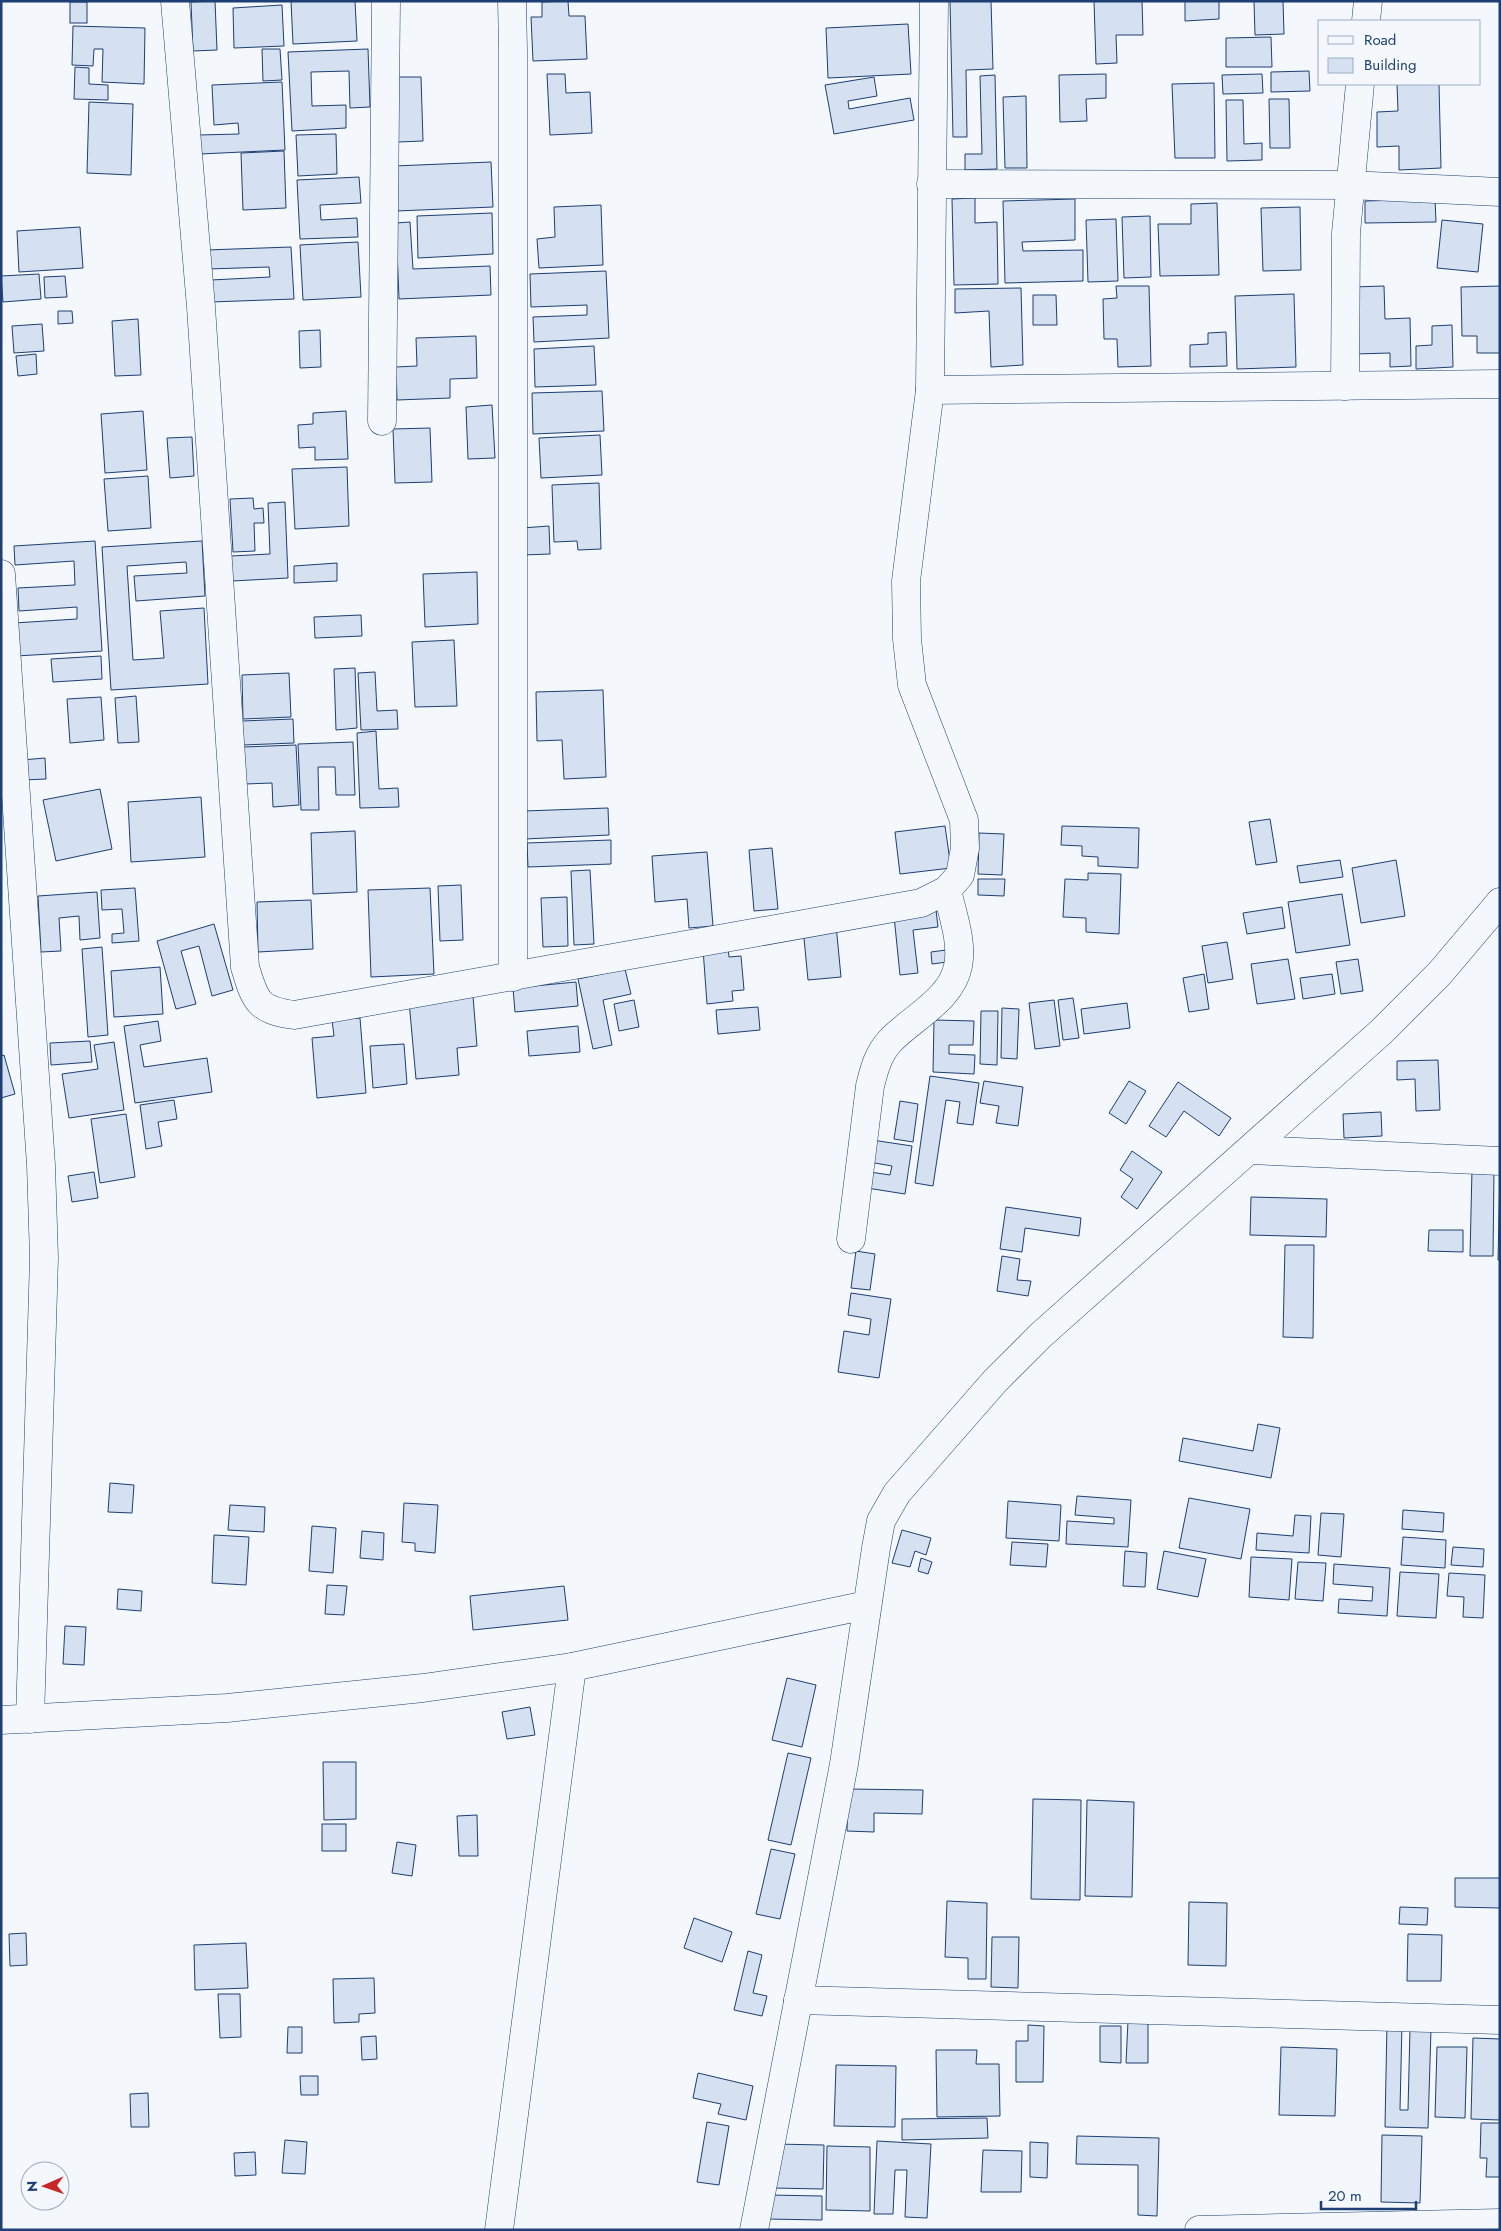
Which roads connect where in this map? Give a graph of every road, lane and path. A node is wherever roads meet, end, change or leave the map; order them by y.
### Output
1 (175, 1) edge
2 (386, 1) edge
3 (512, 1) edge
4 (934, 1) edge
5 (1368, 1) edge
6 (1366, 20) edge
7 (1360, 85) edge
8 (932, 184) junction
9 (1349, 185) junction
10 (1500, 192) edge
11 (1500, 384) edge
12 (1345, 386) junction
13 (930, 390) junction
14 (382, 421) dead end
15 (1, 574) edge
16 (947, 890) junction
17 (1500, 902) edge
18 (513, 977) junction
19 (1250, 1150) junction
20 (1500, 1161) edge
21 (851, 1239) dead end
22 (867, 1605) junction
23 (572, 1667) junction
24 (30, 1718) junction
25 (1, 1720) edge
26 (798, 2000) junction
27 (1500, 2020) edge
28 (1500, 2223) edge
29 (499, 2230) edge
30 (754, 2230) edge
31 (1199, 2230) edge

1 - 18 street
2 - 14 street
3 - 18 street
4 - 8 street
5 - 6 street
7 - 9 street
8 - 9 street
8 - 13 street
9 - 10 street
9 - 12 street
11 - 12 street
12 - 13 street
13 - 16 street
15 - 24 street
16 - 18 street
16 - 21 street
17 - 19 street
19 - 20 street
19 - 22 street
22 - 23 street
22 - 26 street
23 - 24 street
23 - 29 street
24 - 25 street
26 - 27 street
26 - 30 street
28 - 31 street

